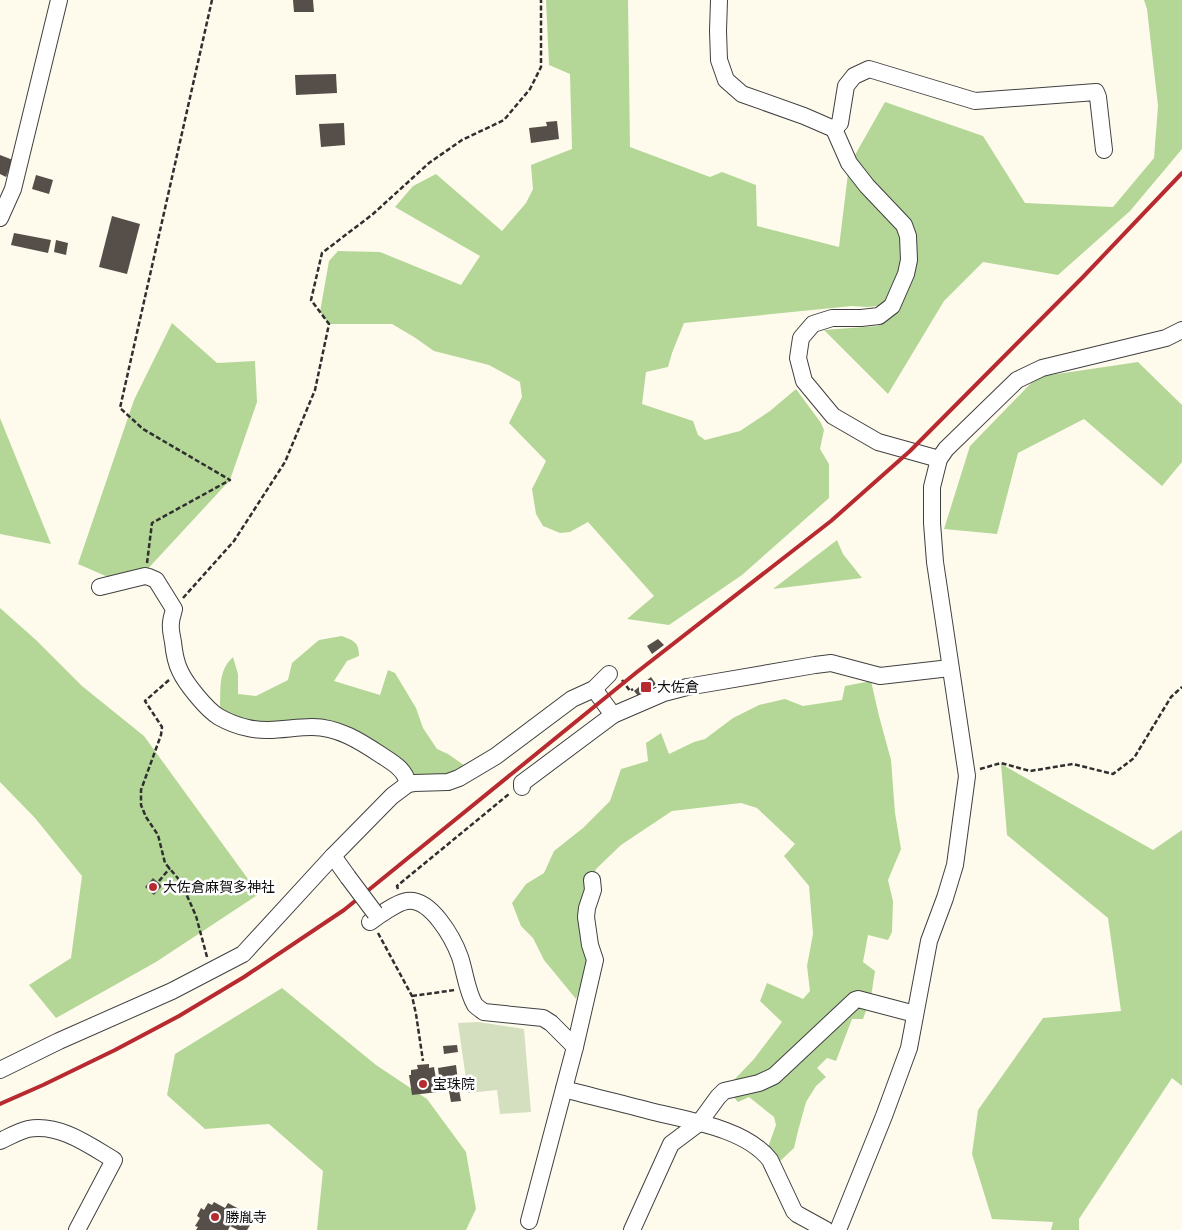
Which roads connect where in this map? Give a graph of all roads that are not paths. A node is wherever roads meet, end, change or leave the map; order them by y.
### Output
1 (59, 0) edge
2 (719, 0) edge
3 (834, 130) junction
4 (1104, 150) dead end
5 (0, 218) edge
6 (1182, 330) edge
7 (940, 459) junction
8 (100, 587) dead end
9 (950, 668) junction
10 (615, 676) road end
11 (594, 689) junction
12 (613, 715) junction
13 (408, 784) junction
14 (522, 785) road end
15 (332, 856) junction
16 (592, 880) dead end
17 (915, 1014) junction
18 (575, 1047) junction
19 (0, 1070) edge
20 (564, 1089) junction
21 (699, 1123) junction
22 (0, 1141) edge
23 (529, 1221) dead end
24 (77, 1230) edge
25 (632, 1230) edge
26 (826, 1230) edge
27 (838, 1230) edge

1 - 5 street
2 - 3 street
3 - 4 street
3 - 7 street
6 - 7 street
7 - 9 street
8 - 13 street
9 - 12 street
9 - 17 street
10 - 11 street
11 - 12 street
11 - 13 street
12 - 14 street
13 - 15 street
15 - 18 street, bridge
15 - 19 street
16 - 18 street
17 - 21 street
17 - 27 street
18 - 20 street
20 - 21 street
20 - 23 street
21 - 25 street
21 - 26 street
22 - 24 street

